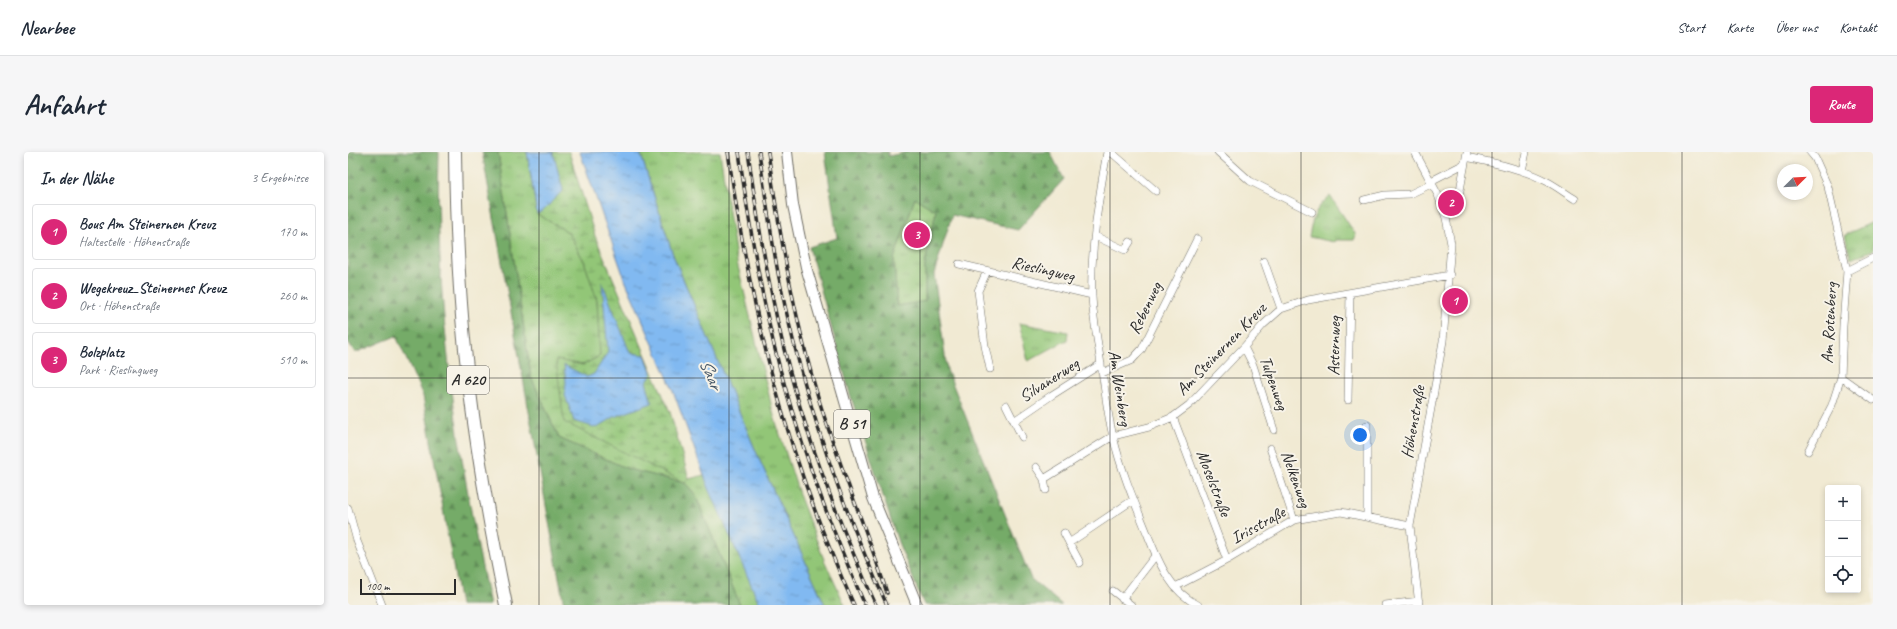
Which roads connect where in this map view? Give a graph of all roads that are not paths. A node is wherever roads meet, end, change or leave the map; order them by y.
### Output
1 (447, 152) edge
2 (455, 152) edge
3 (787, 152) edge
4 (1107, 152) edge
5 (1112, 152) edge
6 (1218, 152) edge
7 (1415, 152) edge
8 (1526, 152) edge
9 (1810, 152) edge
10 (1466, 158) edge
11 (1522, 170) junction
12 (1432, 182) junction
13 (1156, 191) dead end
14 (1575, 199) dead end
15 (1364, 200) dead end
16 (1312, 212) dead end
17 (1456, 212) dead end
18 (1095, 236) junction
19 (1197, 239) dead end
20 (1130, 242) dead end
21 (1873, 258) edge
22 (1264, 261) dead end
23 (959, 264) dead end
24 (1847, 271) junction
25 (987, 272) junction
26 (1450, 275) junction
27 (1350, 293) junction
28 (1092, 295) junction
29 (1281, 309) junction
30 (1244, 347) junction
31 (1101, 364) junction
32 (990, 368) dead end
33 (1102, 372) junction
34 (1841, 377) junction
35 (1348, 400) dead end
36 (1873, 400) edge
37 (1006, 405) dead end
38 (1173, 417) junction
39 (1014, 421) junction
40 (1367, 425) dead end
41 (1274, 430) dead end
42 (1113, 436) junction
43 (1022, 438) dead end
44 (1270, 448) dead end
45 (1808, 450) dead end
46 (1036, 467) dead end
47 (1044, 479) junction
48 (1046, 490) dead end
49 (1133, 500) junction
50 (348, 508) edge
51 (1367, 516) junction
52 (1294, 520) junction
53 (1410, 526) junction
54 (1064, 533) dead end
55 (1069, 543) junction
56 (1155, 556) junction
57 (1227, 560) junction
58 (1080, 563) dead end
59 (1174, 587) junction
60 (1113, 591) dead end
61 (1122, 599) junction
62 (1419, 603) edge
63 (382, 605) edge
64 (498, 605) edge
65 (506, 605) edge
66 (916, 605) edge
67 (1131, 605) edge
68 (1198, 605) edge
69 (1385, 605) edge

1 - 64 highway, A 620
2 - 65 highway, A 620
3 - 66 main road, B 51
4 - 18 street, Am Weinberg
5 - 13 street
6 - 16 street
7 - 12 street, Höhenstraße
8 - 11 street
9 - 24 street, Am Rotenberg
10 - 11 street
10 - 12 street
10 - 17 street
11 - 14 street
12 - 15 street
12 - 26 street, Höhenstraße
18 - 20 street
18 - 28 street, Am Weinberg
19 - 33 street, Rebenweg
21 - 24 street
22 - 29 street
23 - 25 street, Rieslingweg
24 - 34 street, Am Rotenberg
25 - 28 street, Rieslingweg
25 - 32 street, Rieslingweg
26 - 27 street, Am Steinernen Kreuz
26 - 53 street, Höhenstraße
27 - 29 street, Am Steinernen Kreuz
27 - 35 street, Asternweg
28 - 31 street, Am Weinberg
29 - 30 street, Am Steinernen Kreuz
30 - 38 street, Am Steinernen Kreuz
30 - 41 street, Tulpenweg
31 - 33 street, Am Weinberg
31 - 39 street, Silvanerweg
33 - 42 street, Am Weinberg
34 - 36 street, Am Rotenberg
34 - 45 street, Am Rotenberg
37 - 39 street, Silvanerweg
38 - 42 street, Am Steinernen Kreuz
38 - 57 street, Moselstraße
39 - 43 street, Silvanerweg
40 - 51 street
42 - 47 street, Am Steinernen Kreuz
42 - 49 street, Am Weinberg
44 - 52 street, Nelkenweg
46 - 47 street
47 - 48 street
49 - 55 street
49 - 56 street, Am Weinberg
50 - 63 street
51 - 52 street, Irisstraße
51 - 53 street, Irisstraße
52 - 57 street, Irisstraße
53 - 62 street, Höhenstraße
54 - 55 street
55 - 58 street
56 - 59 street, Am Weinberg
56 - 61 street
57 - 59 street, Irisstraße
59 - 68 street, Am Weinberg
60 - 61 street
61 - 67 street
62 - 69 street

